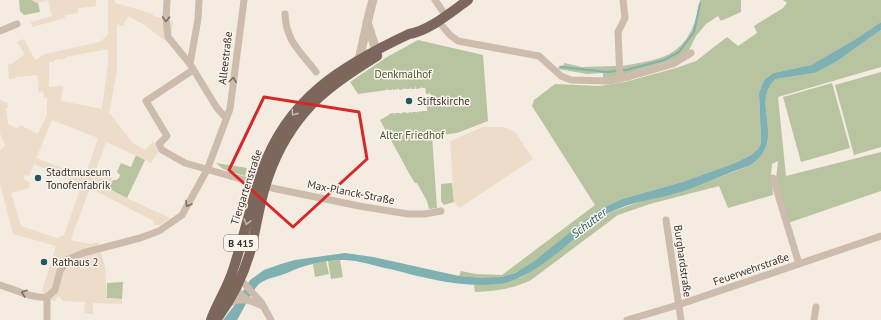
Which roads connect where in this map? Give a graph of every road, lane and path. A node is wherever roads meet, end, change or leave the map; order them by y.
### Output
1 (167, 0) edge
2 (199, 0) edge
3 (244, 0) edge
4 (373, 0) edge
5 (434, 0) edge
6 (468, 0) edge
7 (623, 0) edge
8 (286, 14) dead end
9 (442, 18) junction
10 (367, 22) junction
11 (17, 24) dead end
12 (0, 31) edge
13 (364, 41) junction
14 (375, 52) junction
15 (691, 53) dead end
16 (359, 59) junction
17 (192, 67) junction
18 (316, 72) dead end
19 (620, 76) junction
20 (226, 118) junction
21 (207, 170) junction
22 (773, 178) dead end
23 (261, 185) junction
24 (441, 211) dead end
25 (666, 220) dead end
26 (881, 236) edge
27 (799, 264) junction
28 (240, 279) junction
29 (228, 282) junction
30 (0, 285) edge
31 (234, 290) junction
32 (48, 297) junction
33 (248, 300) junction
34 (227, 304) junction
35 (678, 305) junction
36 (263, 306) junction
37 (816, 307) dead end
38 (47, 320) edge
39 (211, 320) edge
40 (216, 320) edge
41 (270, 320) edge
42 (628, 320) edge
43 (681, 320) edge
44 (814, 320) edge

1 -> 17 street
2 - 17 street
20 -> 3 street, Alleestraße
4 - 10 street
5 - 9 street
6 - 9 main road, B 415
7 - 19 street
8 - 18 street
9 - 14 main road, B 415
9 - 19 street
10 - 13 street
10 - 14 street
11 - 12 street
13 - 14 street
13 - 16 street
14 - 16 main road, Tiergartenstraße / B 415
14 - 23 main road, Tiergartenstraße / B 415
15 - 19 street
16 -> 23 main road, Tiergartenstraße / B 415
17 - 20 street
17 - 21 street, Max-Planck-Straße
20 - 21 street, Alleestraße
21 - 23 street, Max-Planck-Straße
21 -> 32 street, Alleestraße
22 - 27 street
23 - 24 street, Max-Planck-Straße
23 - 28 main road, Tiergartenstraße / B 415
23 -> 29 main road, Tiergartenstraße / B 415
25 - 35 street, Burghardstraße
26 - 27 street, Feuerwehrstraße
27 - 35 street, Feuerwehrstraße
28 - 31 main road, Tiergartenstraße / B 415
28 - 36 street
29 - 31 street
29 - 39 main road, Tiergartenstraße / B 415
32 -> 30 street
31 - 33 street
31 - 34 main road, Tiergartenstraße / B 415
32 - 38 street
33 - 34 street
33 - 36 street
34 - 40 main road, Tiergartenstraße / B 415
35 - 42 street, Feuerwehrstraße
35 - 43 street, Burghardstraße
36 - 41 street
37 - 44 street

